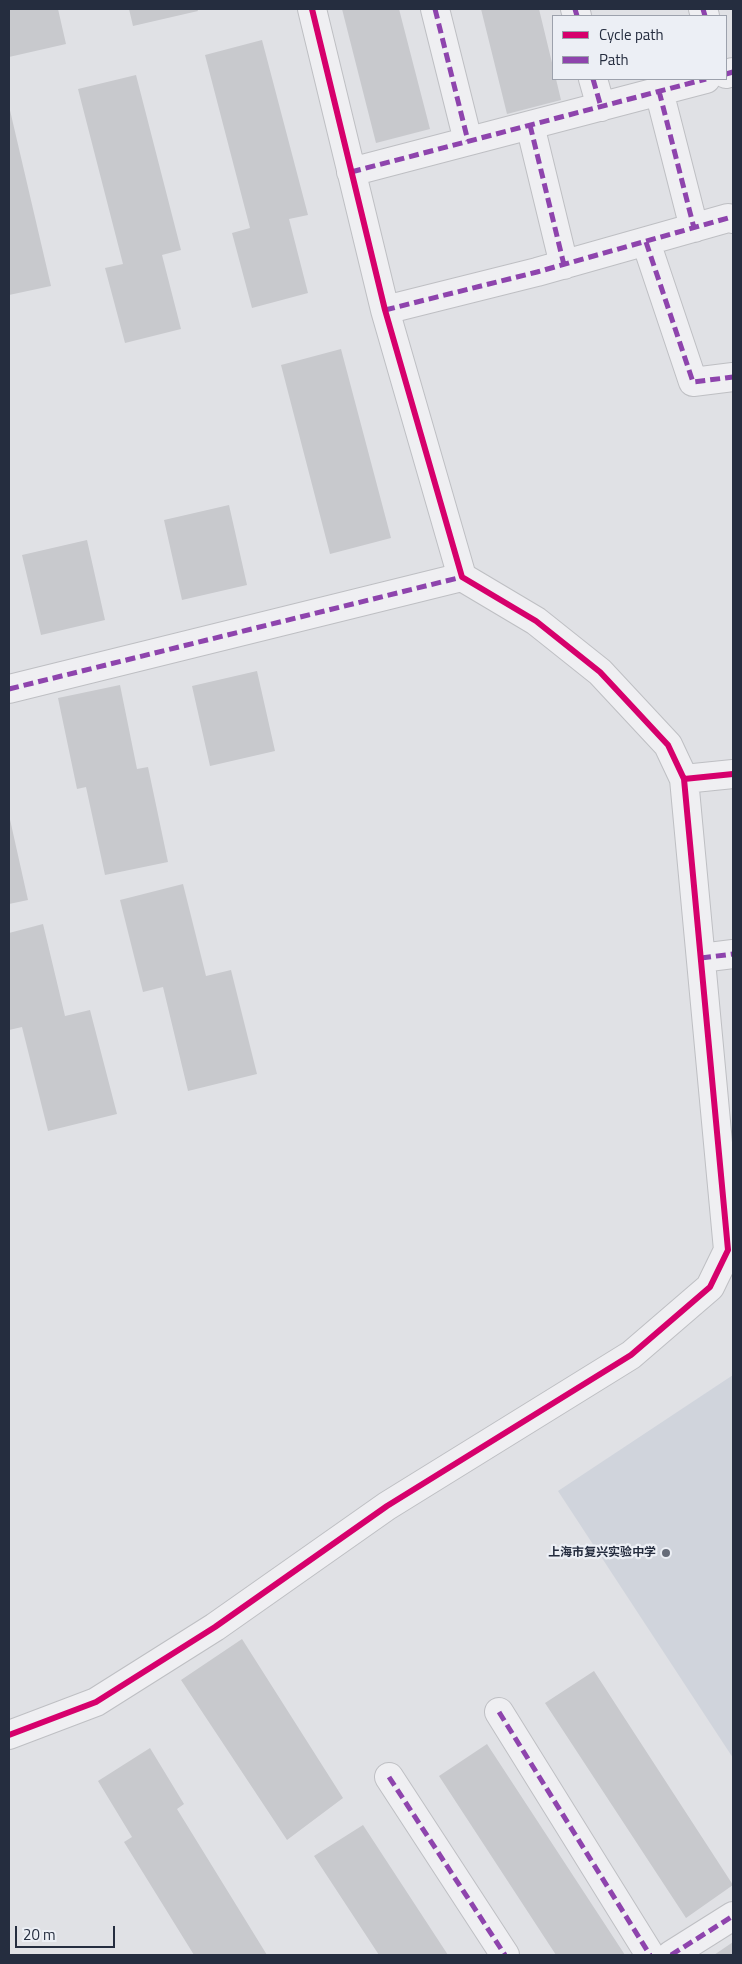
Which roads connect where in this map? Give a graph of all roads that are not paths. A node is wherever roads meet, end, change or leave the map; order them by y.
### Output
1 (312, 9) edge
2 (435, 9) edge
3 (593, 80) edge
4 (702, 80) edge
5 (659, 91) junction
6 (601, 107) junction
7 (530, 125) junction
8 (468, 142) junction
9 (352, 172) junction
10 (733, 219) edge
11 (694, 228) junction
12 (646, 242) junction
13 (564, 265) junction
14 (385, 310) junction
15 (733, 377) edge
16 (462, 577) junction
17 (9, 688) edge
18 (733, 774) edge
19 (684, 779) junction
20 (733, 954) edge
21 (701, 958) junction
22 (730, 1230) edge
23 (499, 1712) dead end
24 (9, 1735) edge
25 (389, 1777) dead end
26 (733, 1916) edge
27 (505, 1955) edge
28 (650, 1955) edge
29 (671, 1955) edge

1 - 9 street
2 - 8 street
3 - 6 street
4 - 5 street
5 - 6 street
5 - 11 street
6 - 7 street
7 - 8 street
7 - 13 street
8 - 9 street
9 - 14 street
10 - 11 street
11 - 12 street
12 - 13 street
12 - 15 street
13 - 14 street
14 - 16 street
16 - 17 street
16 - 19 street
18 - 19 street
19 - 21 street
20 - 21 street
21 - 22 street
22 - 24 street
23 - 28 street
25 - 27 street
26 - 29 street

